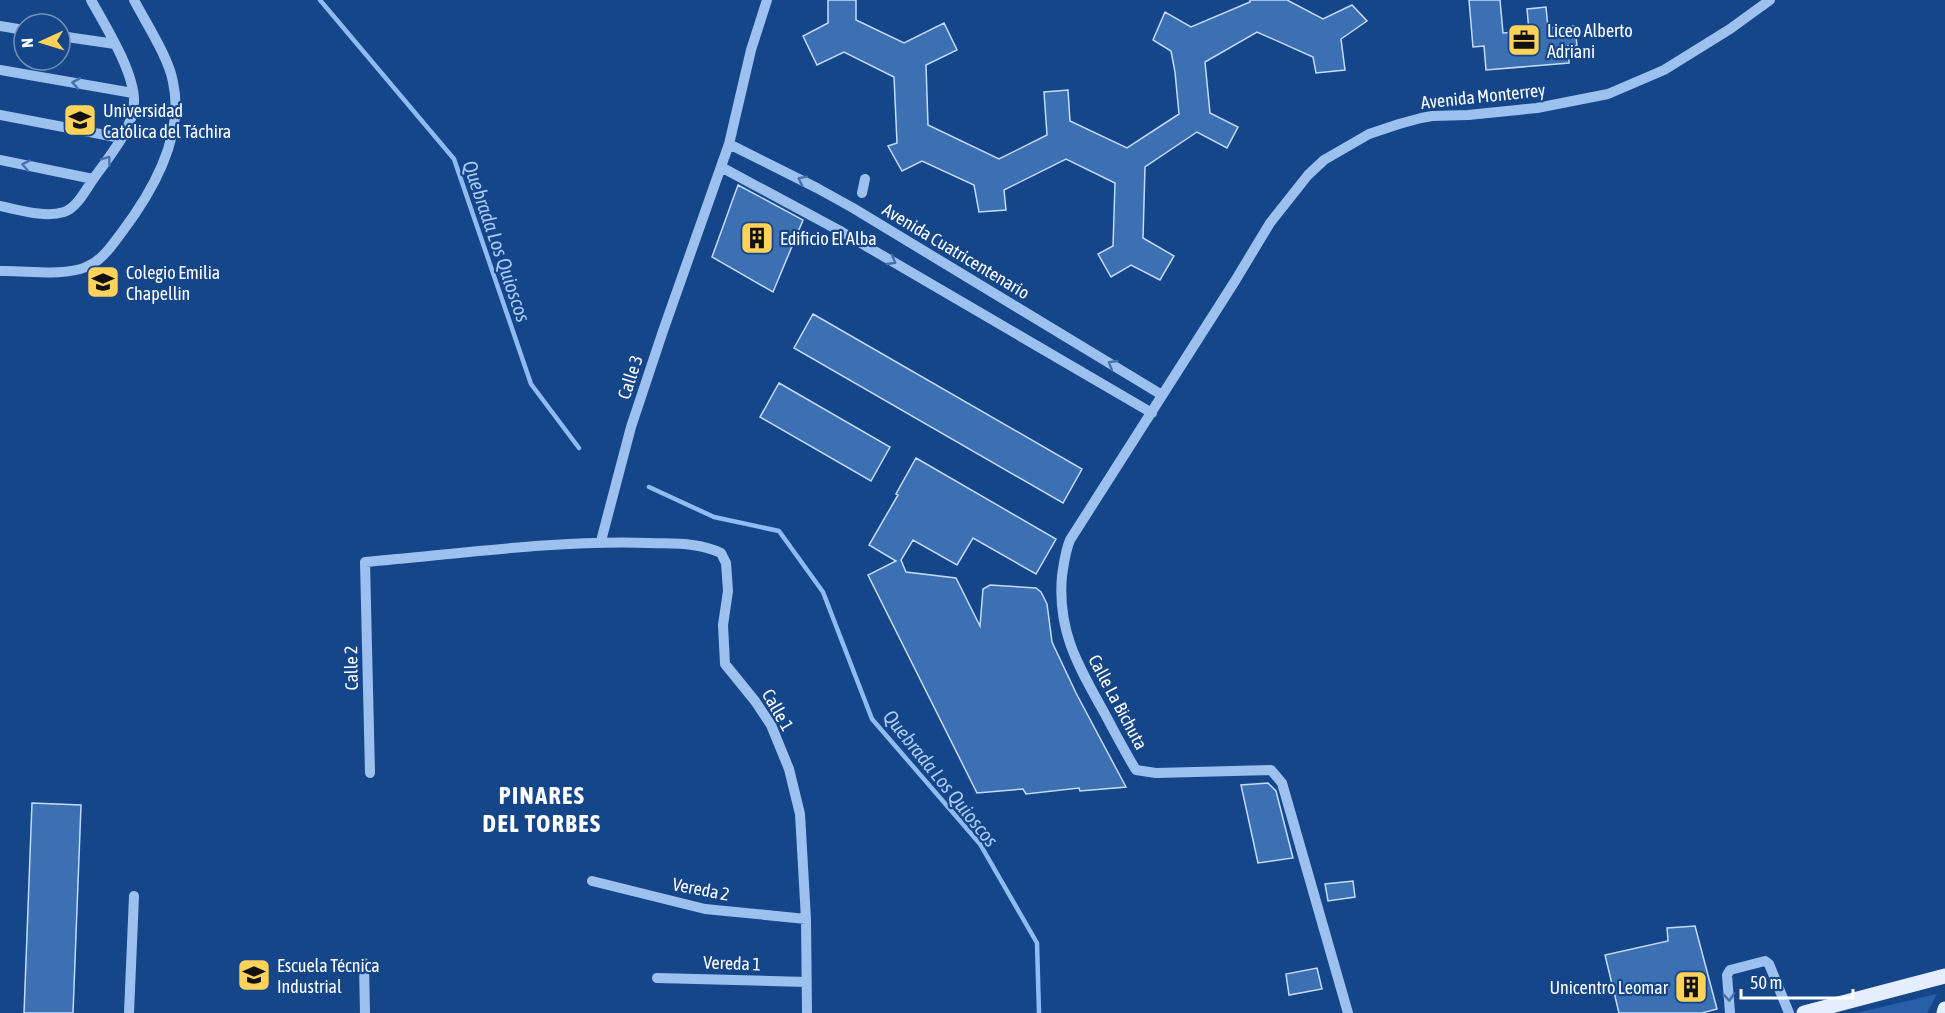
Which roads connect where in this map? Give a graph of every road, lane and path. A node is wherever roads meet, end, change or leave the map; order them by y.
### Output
1 (91, 0) edge
2 (134, 0) edge
3 (767, 0) edge
4 (1770, 0) edge
5 (72, 38) edge
6 (115, 44) junction
7 (0, 70) edge
8 (133, 93) junction
9 (0, 116) edge
10 (121, 138) junction
11 (729, 144) junction
12 (0, 160) edge
13 (721, 166) junction
14 (93, 179) junction
15 (865, 179) dead end
16 (862, 193) dead end
17 (0, 207) edge
18 (0, 271) edge
19 (1162, 395) junction
20 (1152, 412) junction
21 (601, 541) junction
22 (370, 772) dead end
23 (592, 881) dead end
24 (134, 896) dead end
25 (806, 919) junction
26 (364, 963) dead end
27 (1945, 976) edge
28 (657, 978) dead end
29 (806, 982) junction
30 (129, 1013) edge
31 (366, 1013) edge
32 (807, 1013) edge
33 (1348, 1013) edge
34 (1730, 1013) edge
35 (1789, 1013) edge
36 (1804, 1013) edge

1 - 6 street
2 - 18 street
3 - 11 street, Calle 3
4 - 19 street, Avenida Monterrey
5 - 6 street
6 - 8 street
8 -> 7 street
8 - 10 street
9 - 10 street
14 -> 10 street
11 - 13 street, Calle 3
19 -> 11 street, Avenida Cuatricentenario
14 -> 12 street
13 -> 20 street
13 - 21 street, Calle 3
14 - 17 street
15 - 16 street
19 - 20 street, Calle La Bichuta
20 - 33 street, Calle La Bichuta
21 - 22 street, Calle 2
21 - 25 street, Calle 1
23 - 25 street, Vereda 2
24 - 30 street
25 - 29 street, Calle 1
26 - 31 street
27 - 36 main road
28 - 29 street, Vereda 1
29 - 32 street, Calle 1
35 -> 34 street

